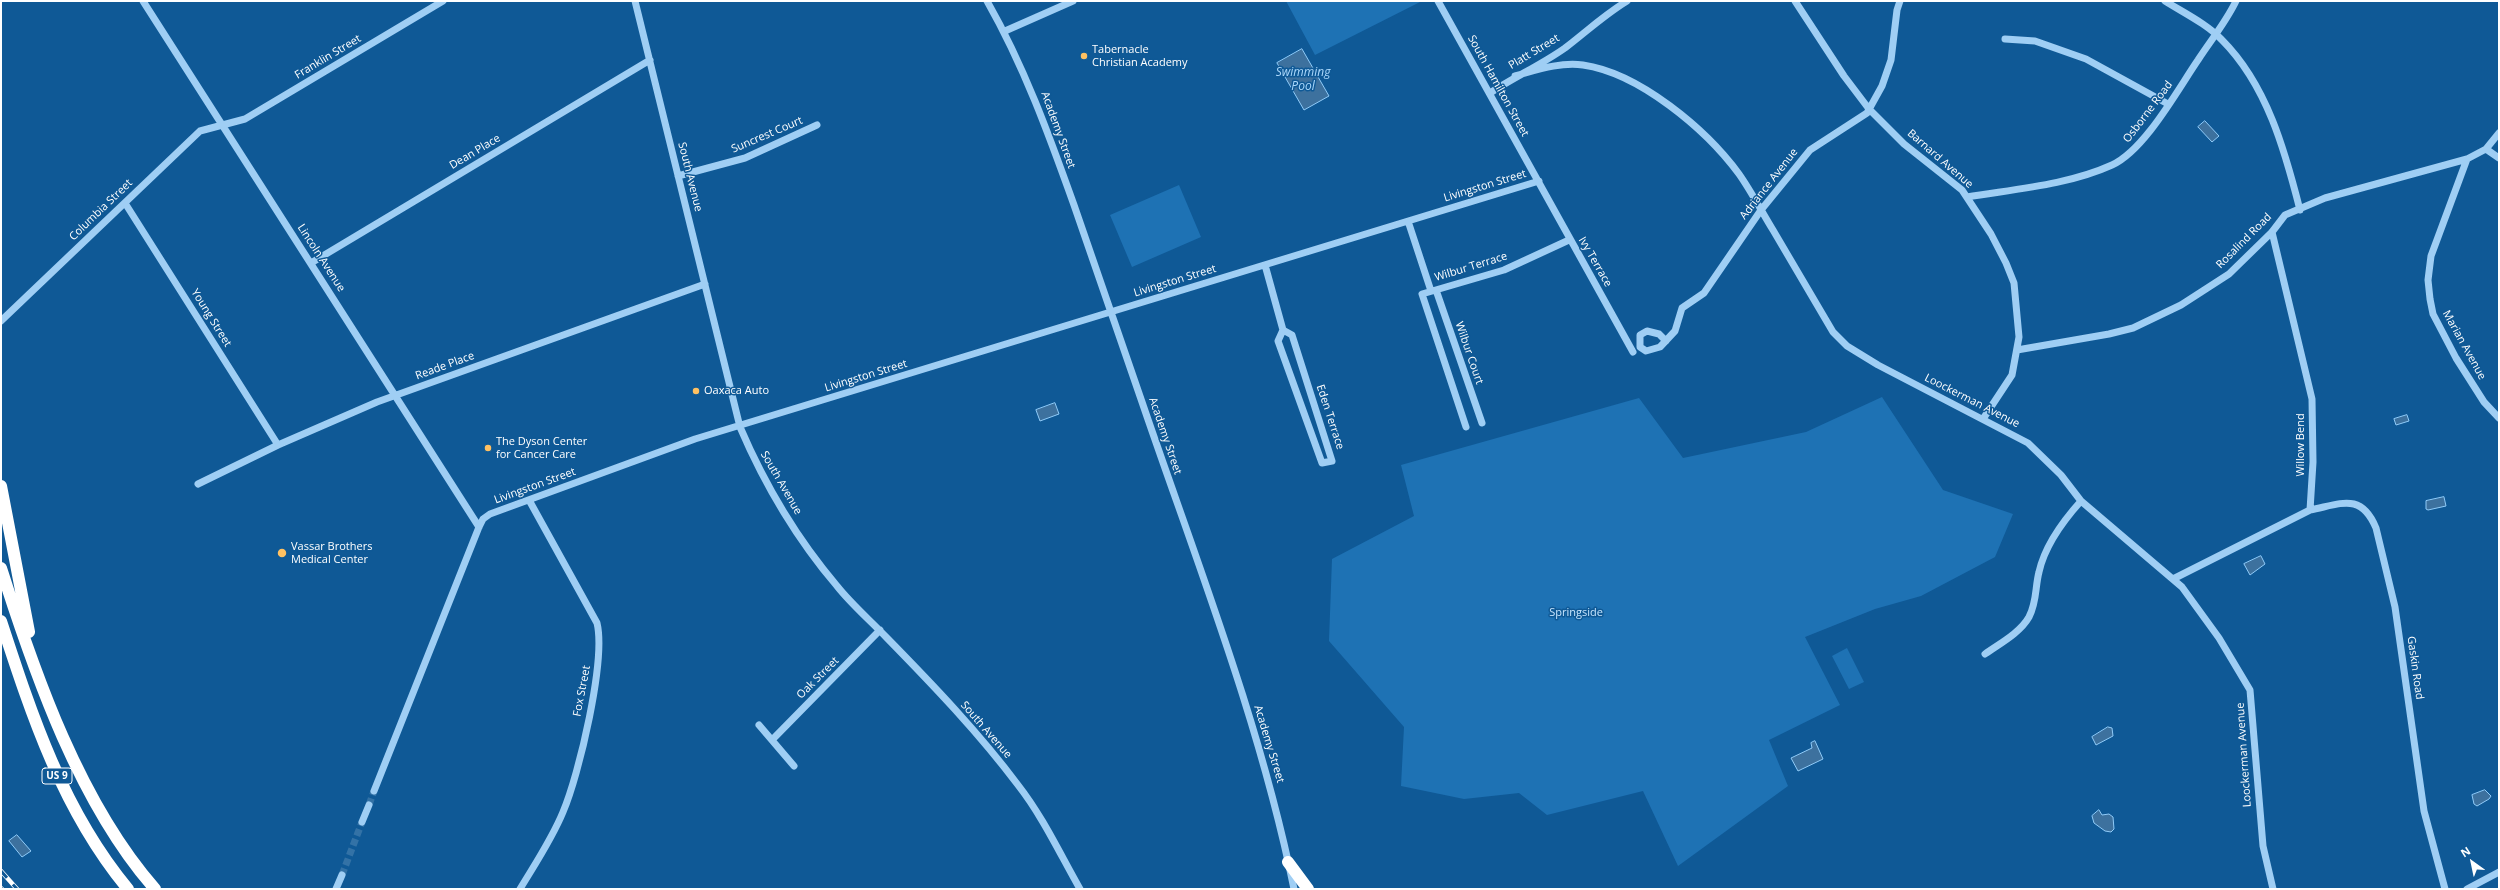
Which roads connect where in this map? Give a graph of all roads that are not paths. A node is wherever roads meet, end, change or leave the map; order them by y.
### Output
1 (143, 1) edge
2 (443, 1) edge
3 (635, 1) edge
4 (987, 1) edge
5 (1073, 1) edge
6 (1438, 1) edge
7 (1627, 1) edge
8 (1795, 1) edge
9 (1900, 1) edge
10 (2165, 1) edge
11 (2236, 1) edge
12 (1004, 31) junction
13 (2215, 34) junction
14 (2005, 39) dead end
15 (650, 60) junction
16 (1515, 76) junction
17 (1490, 93) junction
18 (2168, 104) junction
19 (1870, 109) junction
20 (222, 124) junction
21 (817, 125) dead end
22 (2499, 133) edge
23 (2486, 149) junction
24 (2499, 158) edge
25 (2467, 159) junction
26 (678, 176) junction
27 (1539, 181) junction
28 (1967, 197) junction
29 (125, 203) junction
30 (1761, 210) junction
31 (2300, 210) junction
32 (1408, 221) junction
33 (2272, 232) junction
34 (1570, 240) junction
35 (311, 263) junction
36 (1265, 265) junction
37 (705, 284) junction
38 (1433, 290) junction
39 (1111, 312) junction
40 (1, 321) edge
41 (1282, 330) junction
42 (1666, 341) dead end
43 (2017, 350) junction
44 (1634, 352) dead end
45 (396, 396) junction
46 (2499, 418) edge
47 (1984, 419) junction
48 (1482, 423) dead end
49 (740, 426) junction
50 (1466, 427) dead end
51 (278, 445) junction
52 (198, 484) dead end
53 (1, 486) edge
54 (529, 500) junction
55 (2081, 501) junction
56 (2310, 510) junction
57 (478, 527) junction
58 (1, 568) edge
59 (2173, 579) junction
60 (1, 621) edge
61 (1, 630) edge
62 (880, 630) junction
63 (11, 651) junction
64 (1985, 654) dead end
65 (42, 683) junction
66 (759, 725) dead end
67 (772, 740) junction
68 (794, 766) dead end
69 (374, 791) tunnel mouth
70 (369, 804) tunnel mouth
71 (362, 822) tunnel mouth
72 (1288, 862) junction
73 (2499, 872) edge
74 (342, 876) tunnel mouth
75 (128, 889) edge
76 (155, 889) edge
77 (336, 889) edge
78 (520, 889) edge
79 (1080, 889) edge
80 (1294, 889) edge
81 (1308, 889) edge
82 (2273, 889) edge
83 (2445, 889) edge
84 (2467, 889) edge

1 - 20 street, Lincoln Avenue
2 - 20 street, Franklin Street
3 - 15 street, South Avenue
4 - 12 street, Academy Street
5 - 12 street
6 - 17 street, South Hamilton Street
7 - 16 street, Platt Street
8 - 19 street, Barnard Avenue
9 - 19 street, Adriance Avenue
10 - 13 street
11 - 13 street, Osborne Road
12 - 39 street, Academy Street
13 - 18 street, Osborne Road
13 - 31 street
14 - 18 street
15 - 26 street, South Avenue
15 - 35 street, Dean Place
16 - 17 street, Platt Street
16 - 30 street, Loockerman Avenue
17 - 27 street, South Hamilton Street
18 - 28 street, Osborne Road
19 - 28 street, Barnard Avenue
19 - 30 street, Adriance Avenue
20 - 29 street, Columbia Street
20 - 35 street, Lincoln Avenue
21 - 26 street, Suncrest Court
22 - 23 street
23 - 24 street
23 - 25 street
25 - 31 street, Rosalind Road
25 - 46 street, Marian Avenue
26 - 37 street, South Avenue
27 - 32 street, Livingston Street
27 - 34 street, Ivy Terrace
28 - 43 street, Barnard Avenue
29 - 40 street, Columbia Street
29 - 51 street, Young Street
30 - 42 street, Adriance Avenue
30 - 47 street, Loockerman Avenue
31 - 33 street, Rosalind Road
32 - 36 street, Livingston Street
32 - 38 street, Wilbur Court
33 - 43 street, Rosalind Road
33 - 56 street, Willow Bend
34 - 38 street, Wilbur Terrace
34 - 44 street, Ivy Terrace
35 - 45 street, Lincoln Avenue
36 - 39 street, Livingston Street
36 - 41 street, Eden Terrace
37 - 45 street, Reade Place
37 - 49 street, South Avenue
38 - 48 street, Wilbur Court
38 - 50 street, Wilbur Terrace
39 - 49 street, Livingston Street
39 - 72 street, Academy Street
41 - 41 street, Eden Terrace
43 - 47 street, Barnard Avenue
45 - 51 street, Reade Place
45 - 57 street, Lincoln Avenue
47 - 55 street, Loockerman Avenue
49 - 54 street, Livingston Street
49 - 62 street, South Avenue
51 - 52 street, Reade Place
53 - 65 highway
54 - 57 street, Livingston Street
54 - 78 street, Fox Street
55 - 59 street, Loockerman Avenue
55 - 64 street
56 - 59 street
56 - 83 street, Gaskin Road
57 - 69 street, Livingston Street
58 - 65 highway, US 9
59 - 82 street, Loockerman Avenue
60 - 63 highway, US 9
61 - 63 highway
62 - 67 street, Oak Street
62 - 79 street, South Avenue
63 - 75 highway, US 9
65 - 76 highway, US 9
66 - 67 street
67 - 68 street
70 - 71 street
72 - 80 street, Academy Street
72 - 81 highway
73 - 84 street
74 - 77 street

